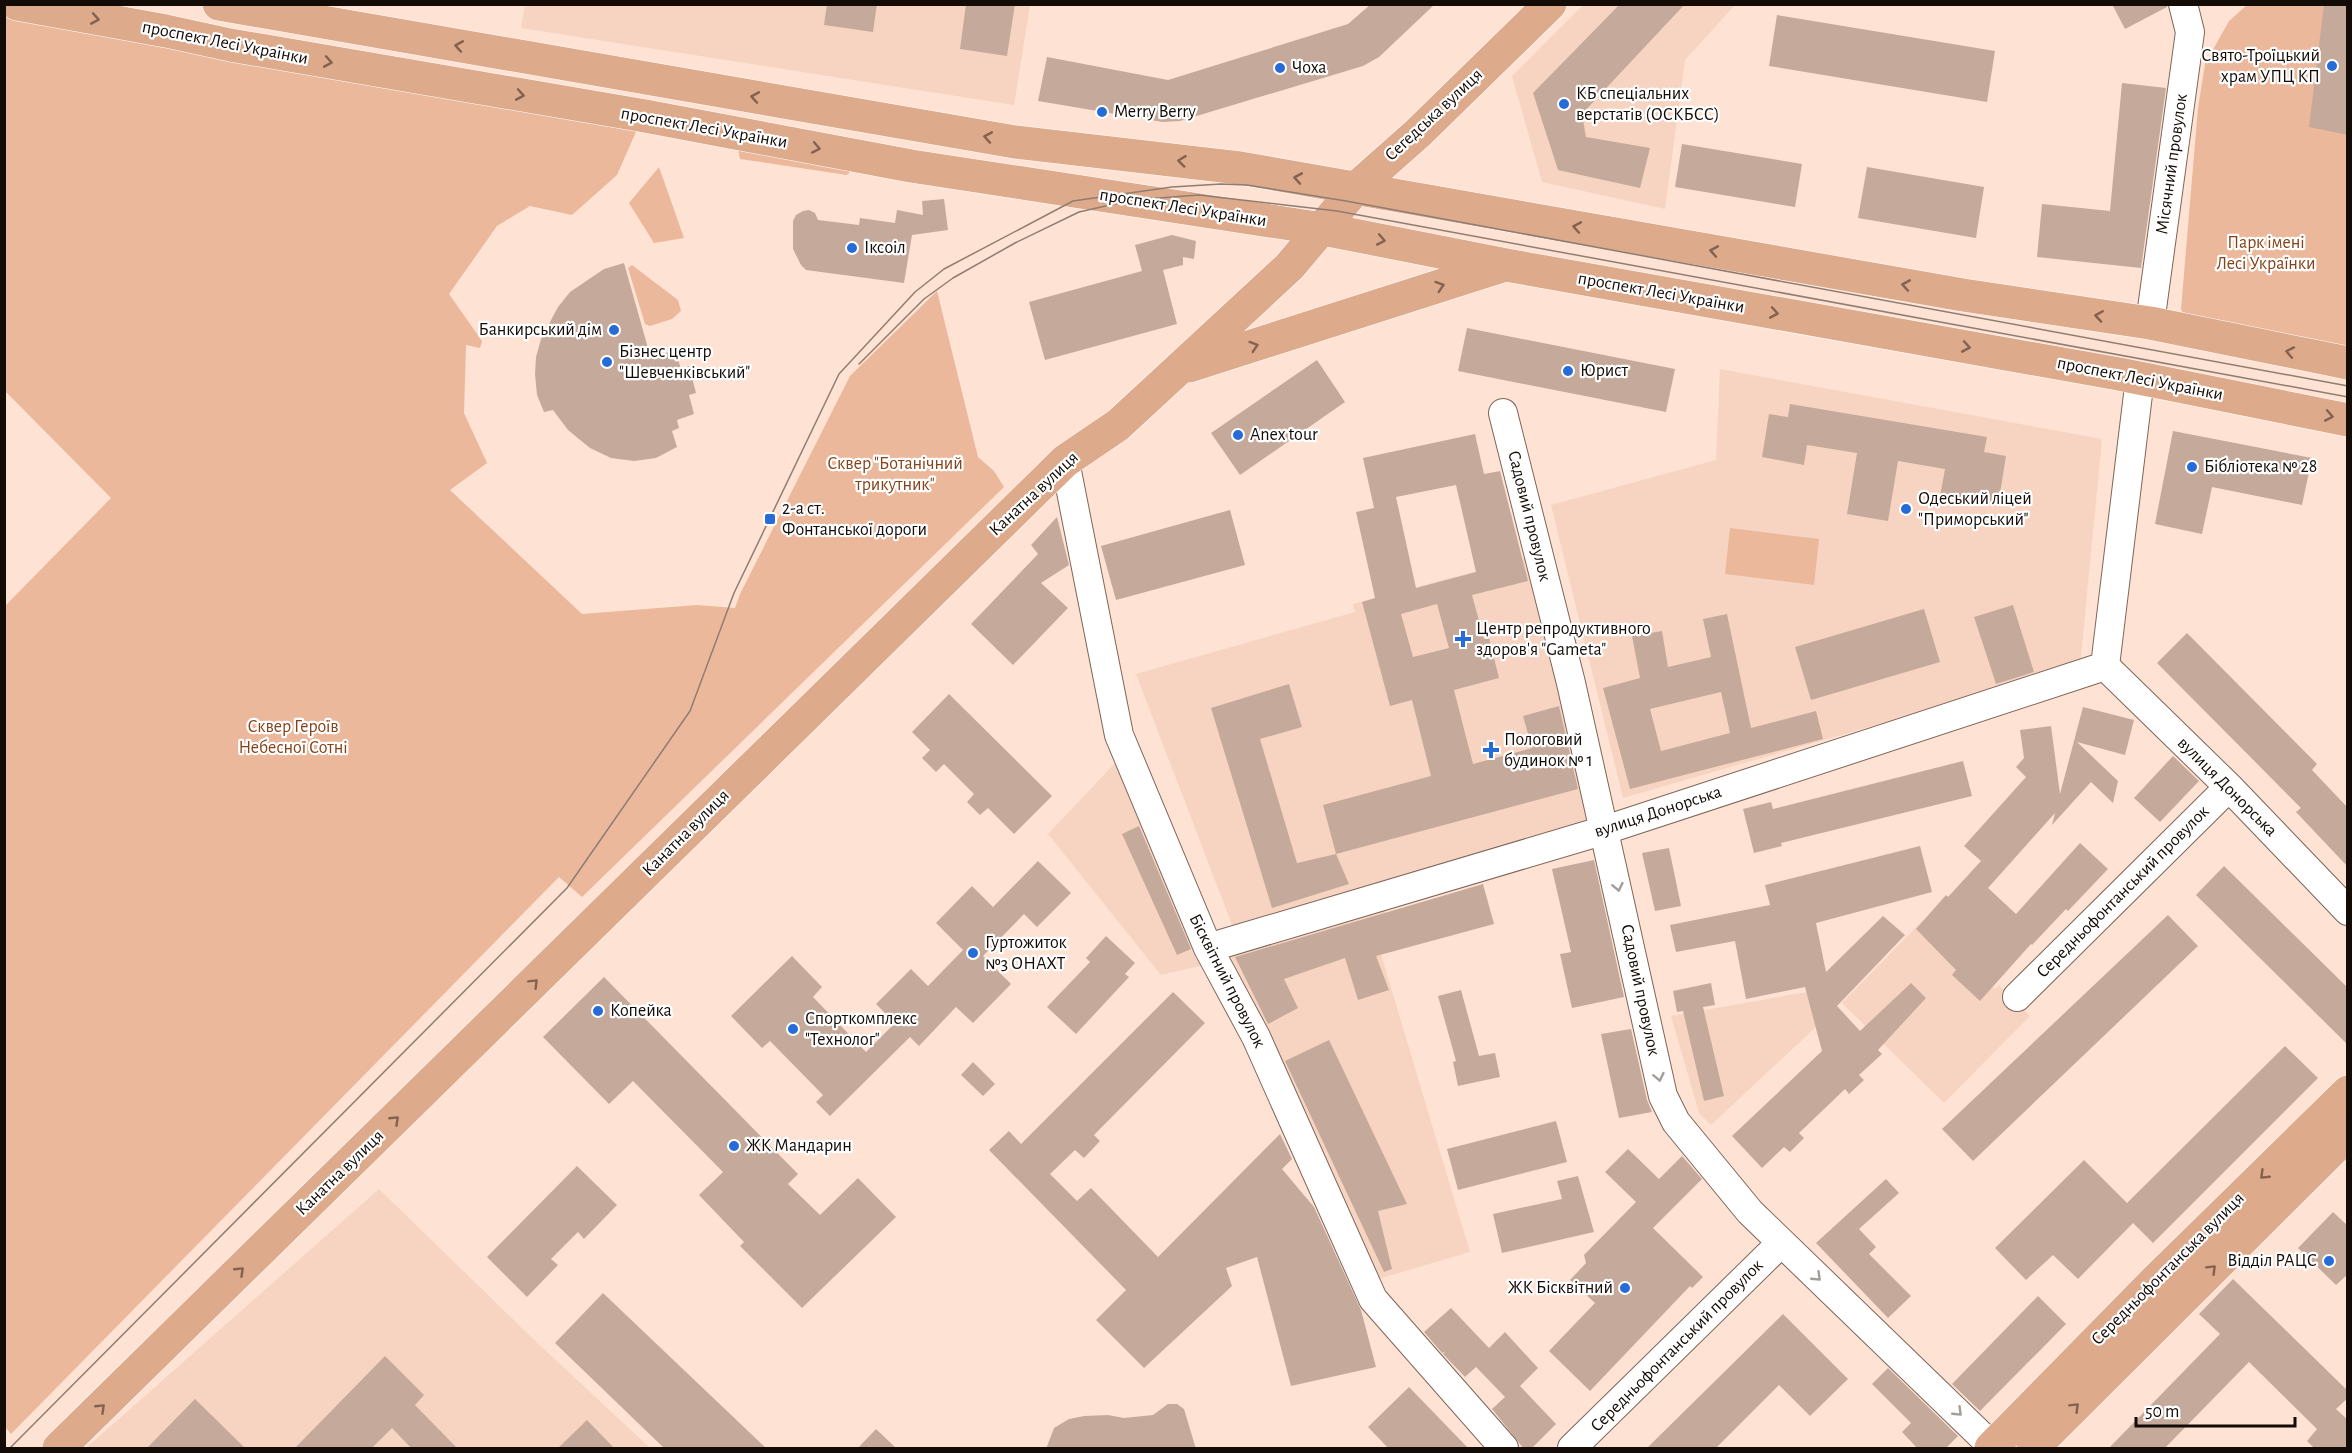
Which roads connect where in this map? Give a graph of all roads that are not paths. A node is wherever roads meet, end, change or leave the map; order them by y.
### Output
1 (17, 4) edge
2 (1550, 4) edge
3 (2182, 4) edge
4 (234, 6) edge
5 (1356, 188) junction
6 (1323, 229) junction
7 (1506, 265) junction
8 (2150, 323) junction
9 (2348, 363) edge
10 (1178, 370) junction
11 (2140, 378) junction
12 (1503, 413) dead end
13 (2348, 420) edge
14 (1065, 461) junction
15 (2105, 666) junction
16 (2229, 787) junction
17 (1605, 830) junction
18 (2348, 911) edge
19 (1208, 948) junction
20 (2017, 997) dead end
21 (2348, 1092) edge
22 (2348, 1134) edge
23 (1781, 1243) junction
24 (1992, 1448) edge
25 (59, 1449) edge
26 (1504, 1449) edge
27 (1572, 1449) edge
28 (2033, 1449) edge

1 -> 6 main road, проспект Лесі Українки
2 - 5 main road, Сегедська вулиця
3 - 8 street, Місячний провулок
5 -> 4 main road, проспект Лесі Українки
5 - 6 main road, Сегедська вулиця
8 -> 5 main road, проспект Лесі Українки
6 -> 7 main road, проспект Лесі Українки
6 - 10 main road, Канатна вулиця
10 -> 7 main road
7 -> 11 main road, проспект Лесі Українки
9 -> 8 main road, проспект Лесі Українки
10 - 14 main road, Канатна вулиця
11 -> 13 main road, проспект Лесі Українки
11 - 15 street
12 - 17 street, Садовий провулок
14 - 19 street, Бісквітний провулок
25 -> 14 main road, Канатна вулиця
15 - 16 street, вулиця Донорська
15 - 17 street, вулиця Донорська
16 - 18 street, вулиця Донорська
16 - 20 street, Середньофонтанський провулок
17 - 19 street, вулиця Донорська
17 -> 23 street, Садовий провулок
19 - 26 street, Бісквітний провулок
21 -> 24 main road, Середньофонтанська вулиця
28 -> 22 main road, Середньофонтанська вулиця
23 -> 24 street, Садовий провулок
23 - 27 street, Середньофонтанський провулок

